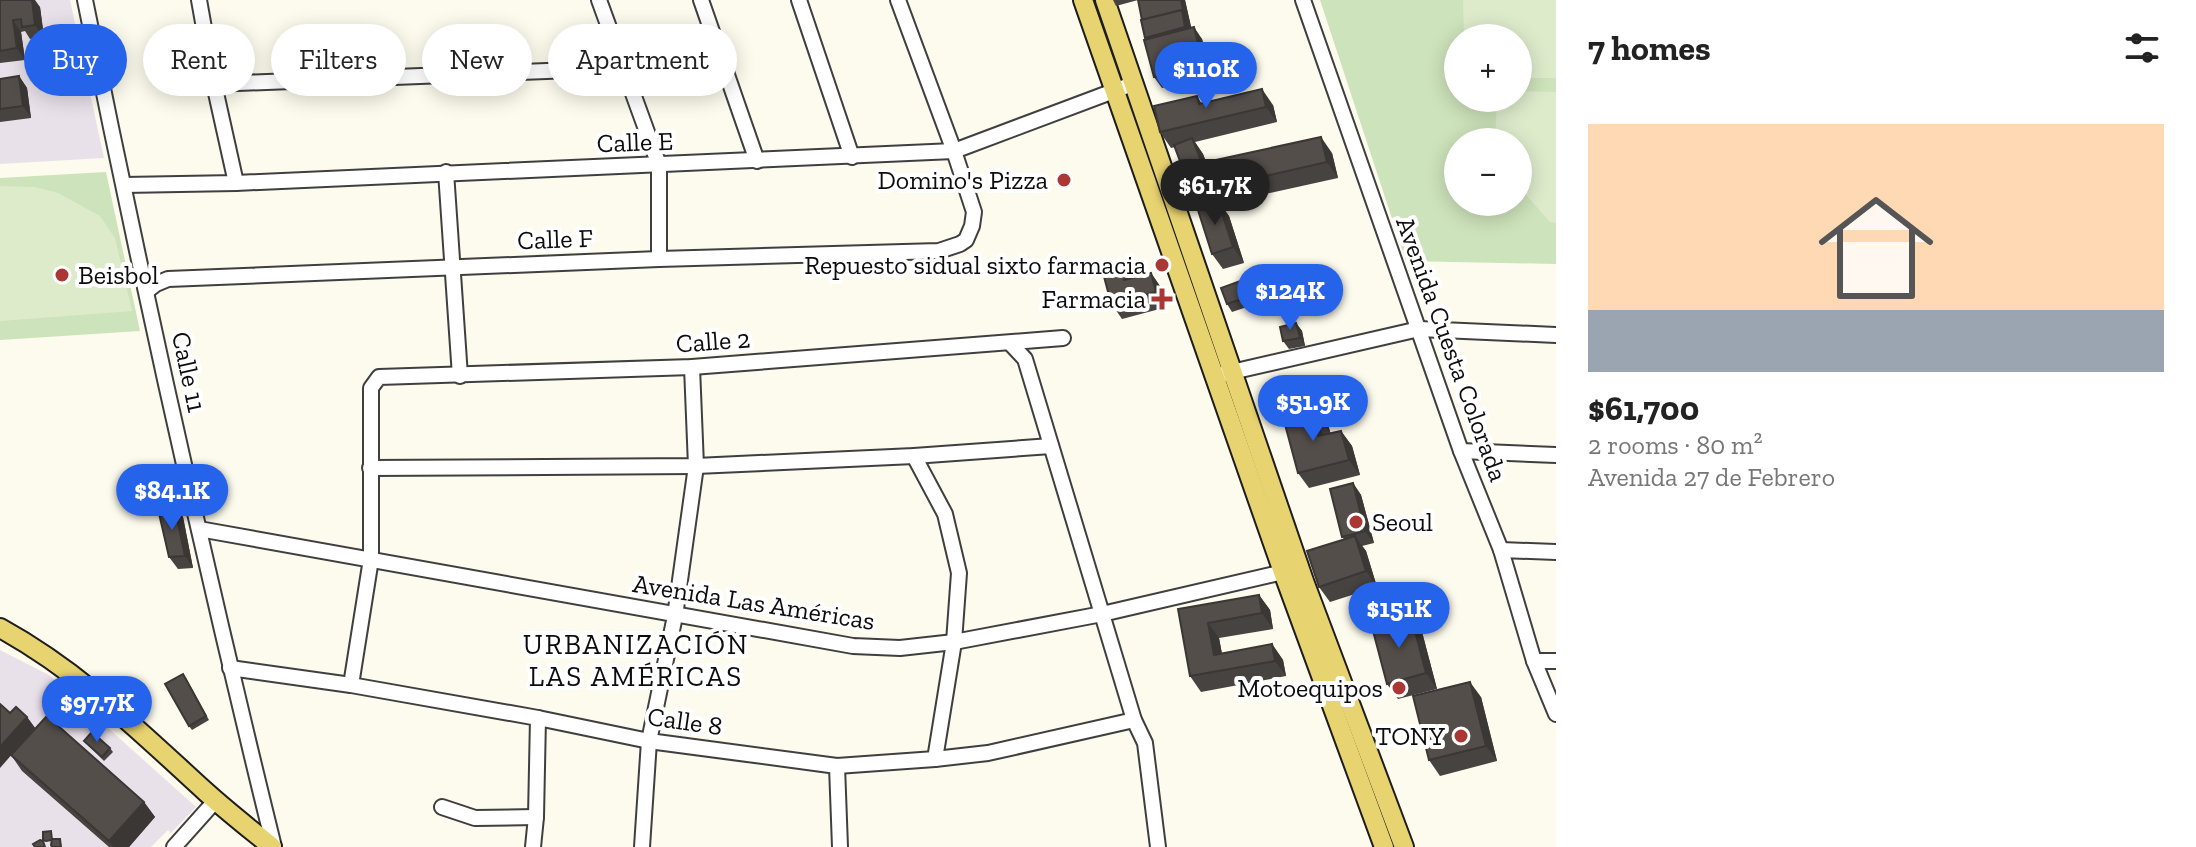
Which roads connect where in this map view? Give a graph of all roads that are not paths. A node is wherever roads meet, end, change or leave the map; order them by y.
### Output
1 (85, 0) edge
2 (95, 0) edge
3 (199, 0) edge
4 (599, 0) edge
5 (701, 0) edge
6 (799, 0) edge
7 (898, 0) edge
8 (1083, 0) edge
9 (1105, 0) edge
10 (1303, 0) edge
11 (203, 24) edge
12 (608, 24) edge
13 (548, 71) edge
14 (255, 82) edge
15 (1135, 83) junction
16 (1115, 90) junction
17 (217, 96) edge
18 (634, 96) edge
19 (954, 151) junction
20 (852, 157) junction
21 (757, 161) junction
22 (659, 165) junction
23 (446, 172) junction
24 (236, 183) junction
25 (124, 185) junction
26 (659, 259) junction
27 (453, 267) junction
28 (147, 291) junction
29 (1419, 329) junction
30 (1556, 335) edge
31 (1063, 338) dead end
32 (1010, 343) junction
33 (692, 367) junction
34 (1233, 372) junction
35 (460, 376) junction
36 (1214, 376) junction
37 (1051, 446) junction
38 (1461, 451) junction
39 (1556, 455) edge
40 (914, 456) junction
41 (696, 466) junction
42 (370, 468) junction
43 (199, 529) junction
44 (1501, 550) junction
45 (1556, 552) edge
46 (371, 559) junction
47 (1291, 570) junction
48 (1102, 614) junction
49 (675, 616) junction
50 (0, 628) edge
51 (954, 642) junction
52 (1534, 661) junction
53 (1556, 661) edge
54 (230, 668) junction
55 (351, 685) junction
56 (1556, 714) edge
57 (538, 718) junction
58 (1134, 720) junction
59 (649, 741) junction
60 (935, 759) junction
61 (837, 766) junction
62 (216, 800) junction
63 (442, 807) dead end
64 (536, 817) junction
65 (174, 847) edge
66 (273, 847) edge
67 (533, 847) edge
68 (642, 847) edge
69 (840, 847) edge
70 (1158, 847) edge
71 (1384, 847) edge
72 (1404, 847) edge

1 - 2 street
1 - 25 street, Calle 11
3 - 11 street
4 - 12 street
5 - 21 street
6 - 20 street
7 - 19 street
8 - 16 main road
9 - 15 main road
10 - 29 street, Avenida Cuesta Colorada
13 - 14 street
15 - 16 street, Calle E
15 - 34 main road
16 - 19 street, Calle E
16 - 36 main road
17 - 24 street
18 - 22 street
19 - 20 street, Calle E
19 - 26 street, Calle F
20 - 21 street, Calle E
21 - 22 street, Calle E
22 - 23 street, Calle E
22 - 26 street
23 - 24 street, Calle E
23 - 27 street
24 - 25 street, Calle E
25 - 28 street, Calle 11
26 - 27 street, Calle F
27 - 28 street, Calle F
27 - 35 street
28 - 43 street, Calle 11
29 - 30 street
29 - 34 street
29 - 38 street, Avenida Cuesta Colorada
31 - 32 street, Calle 2
32 - 33 street, Calle 2
32 - 37 street
33 - 35 street, Calle 2
33 - 41 street
34 - 36 street
34 - 47 main road
35 - 42 street, Calle 2
36 - 47 main road
37 - 40 street
37 - 48 street
38 - 39 street
38 - 44 street, Avenida Cuesta Colorada
40 - 41 street
40 - 51 street
41 - 42 street
41 - 49 street
42 - 46 street
43 - 46 street, Avenida Las Américas
43 - 54 street, Calle 11
44 - 45 street
44 - 52 street, Avenida Cuesta Colorada
46 - 49 street, Avenida Las Américas
46 - 55 street
47 - 48 street, Avenida Las Américas
47 - 71 main road
47 - 72 main road
48 - 51 street, Avenida Las Américas
48 - 58 street
49 - 51 street, Avenida Las Américas
49 - 59 street
50 - 62 main road
51 - 60 street
52 - 53 street
52 - 56 street, Avenida Cuesta Colorada
54 - 55 street, Calle 8
54 - 66 street, Calle 11
55 - 57 street, Calle 8
57 - 59 street, Calle 8
57 - 64 street
58 - 60 street, Calle 8
58 - 70 street
59 - 61 street, Calle 8
59 - 68 street
60 - 61 street, Calle 8
61 - 69 street
62 - 65 street
62 - 66 main road
63 - 64 street
64 - 67 street

